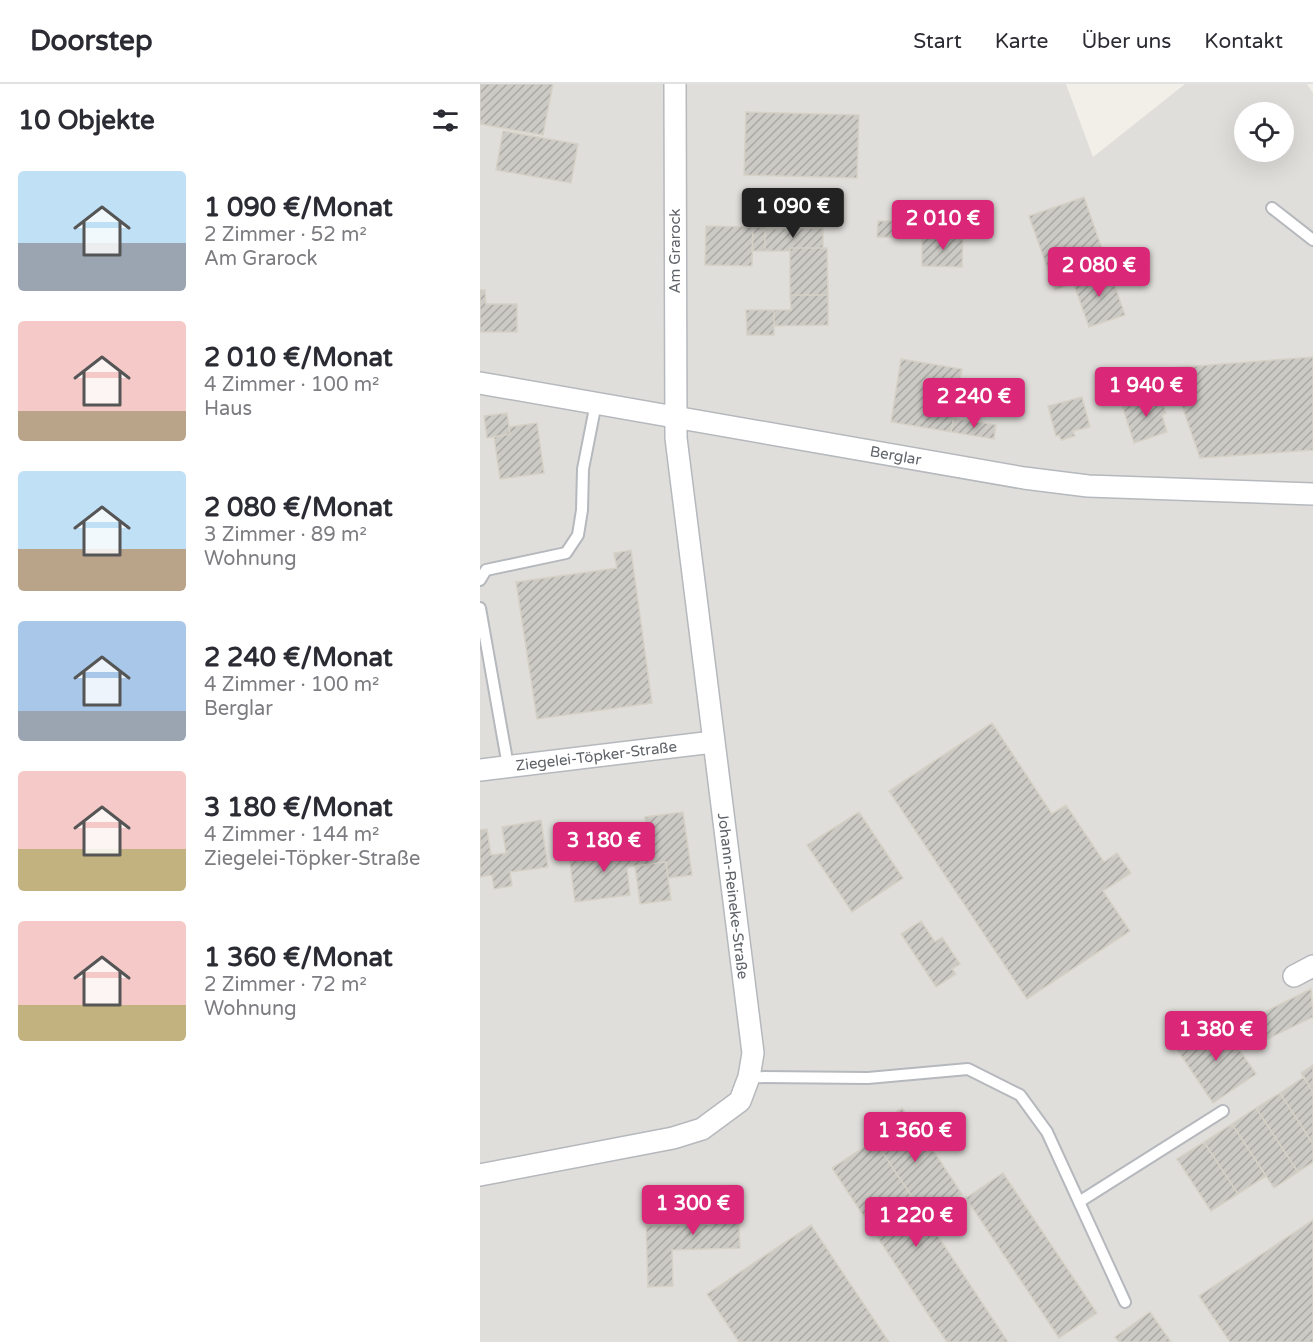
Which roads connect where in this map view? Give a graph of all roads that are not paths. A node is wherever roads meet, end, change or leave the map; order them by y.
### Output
1 (675, 84) edge
2 (1272, 208) dead end
3 (1313, 240) edge
4 (480, 383) edge
5 (596, 403) junction
6 (676, 418) junction
7 (1313, 494) edge
8 (480, 580) edge
9 (480, 608) edge
10 (713, 742) junction
11 (508, 766) junction
12 (480, 770) edge
13 (1313, 966) edge
14 (1293, 976) dead end
15 (749, 1077) junction
16 (1223, 1111) dead end
17 (480, 1175) edge
18 (1079, 1202) junction
19 (1125, 1302) dead end

1 - 6 street, Am Grarock
2 - 3 lane
4 - 5 street, Berglar
5 - 6 street, Berglar
5 - 8 lane
6 - 7 street, Berglar
6 - 10 street, Johann-Reineke-Straße
9 - 11 lane
10 - 11 street, Ziegelei-Töpker-Straße
10 - 15 street, Johann-Reineke-Straße
11 - 12 street, Ziegelei-Töpker-Straße
13 - 14 street
15 - 17 street, Johann-Reineke-Straße
15 - 18 lane
16 - 18 lane
18 - 19 lane

